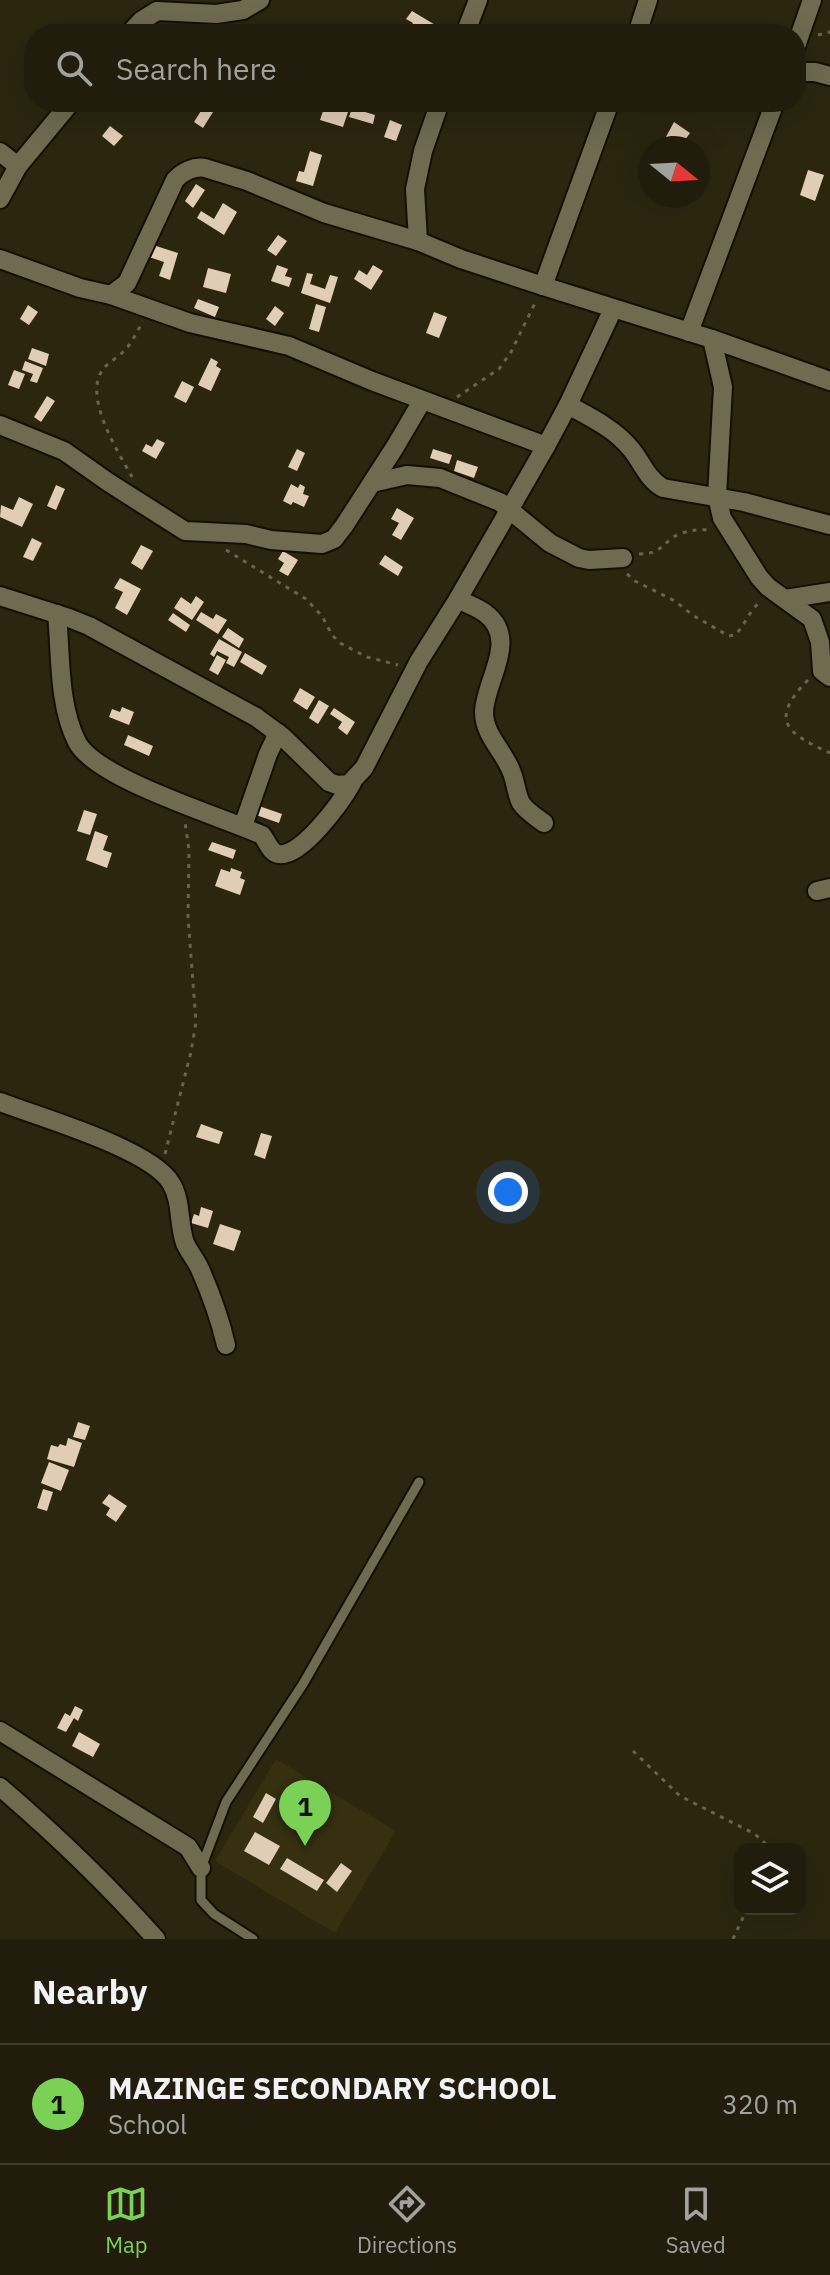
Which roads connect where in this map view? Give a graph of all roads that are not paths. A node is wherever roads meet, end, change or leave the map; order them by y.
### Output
1 (260, 0) edge
2 (478, 0) edge
3 (648, 0) edge
4 (812, 0) edge
5 (138, 24) edge
6 (469, 24) edge
7 (644, 24) edge
8 (803, 24) edge
9 (806, 72) edge
10 (830, 76) edge
11 (63, 112) edge
12 (437, 112) edge
13 (606, 112) edge
14 (771, 112) edge
15 (0, 152) edge
16 (18, 166) junction
17 (0, 199) edge
18 (418, 241) junction
19 (0, 259) edge
20 (543, 286) junction
21 (111, 295) junction
22 (613, 309) junction
23 (689, 332) junction
24 (712, 339) junction
25 (830, 381) edge
26 (428, 403) junction
27 (568, 405) junction
28 (0, 425) edge
29 (546, 446) junction
30 (372, 483) junction
31 (717, 496) junction
32 (510, 508) junction
33 (830, 525) edge
34 (623, 558) road end
35 (830, 592) edge
36 (0, 596) edge
37 (781, 597) junction
38 (458, 599) junction
39 (57, 614) junction
40 (826, 671) edge
41 (278, 733) junction
42 (352, 783) junction
43 (544, 823) dead end
44 (243, 826) junction
45 (0, 1102) edge
46 (226, 1345) dead end
47 (419, 1482) dead end
48 (0, 1731) edge
49 (0, 1787) edge
50 (201, 1868) junction
51 (156, 1939) edge
52 (253, 1939) edge

1 - 5 street
2 - 6 street
3 - 7 street
4 - 8 street
9 - 10 street
11 - 16 street
12 - 18 street
13 - 20 street
14 - 23 street
15 - 16 street
16 - 17 street
18 - 20 street
18 - 21 street
19 - 21 street
20 - 22 street
21 - 26 street
22 - 23 street
22 - 27 street
23 - 24 street
24 - 25 street
24 - 31 street
26 - 29 street
26 - 30 street
27 - 29 street
27 - 31 street
28 - 30 street
29 - 32 street
30 - 32 street
31 - 33 street
31 - 37 street
32 - 34 street
32 - 38 street
35 - 37 street
36 - 39 street
37 - 40 street
38 - 42 street
38 - 43 street
39 - 41 street
39 - 44 street
41 - 42 street
41 - 44 street
42 - 44 street
45 - 46 street
47 - 50 lane
48 - 50 street
49 - 51 street
50 - 52 lane

